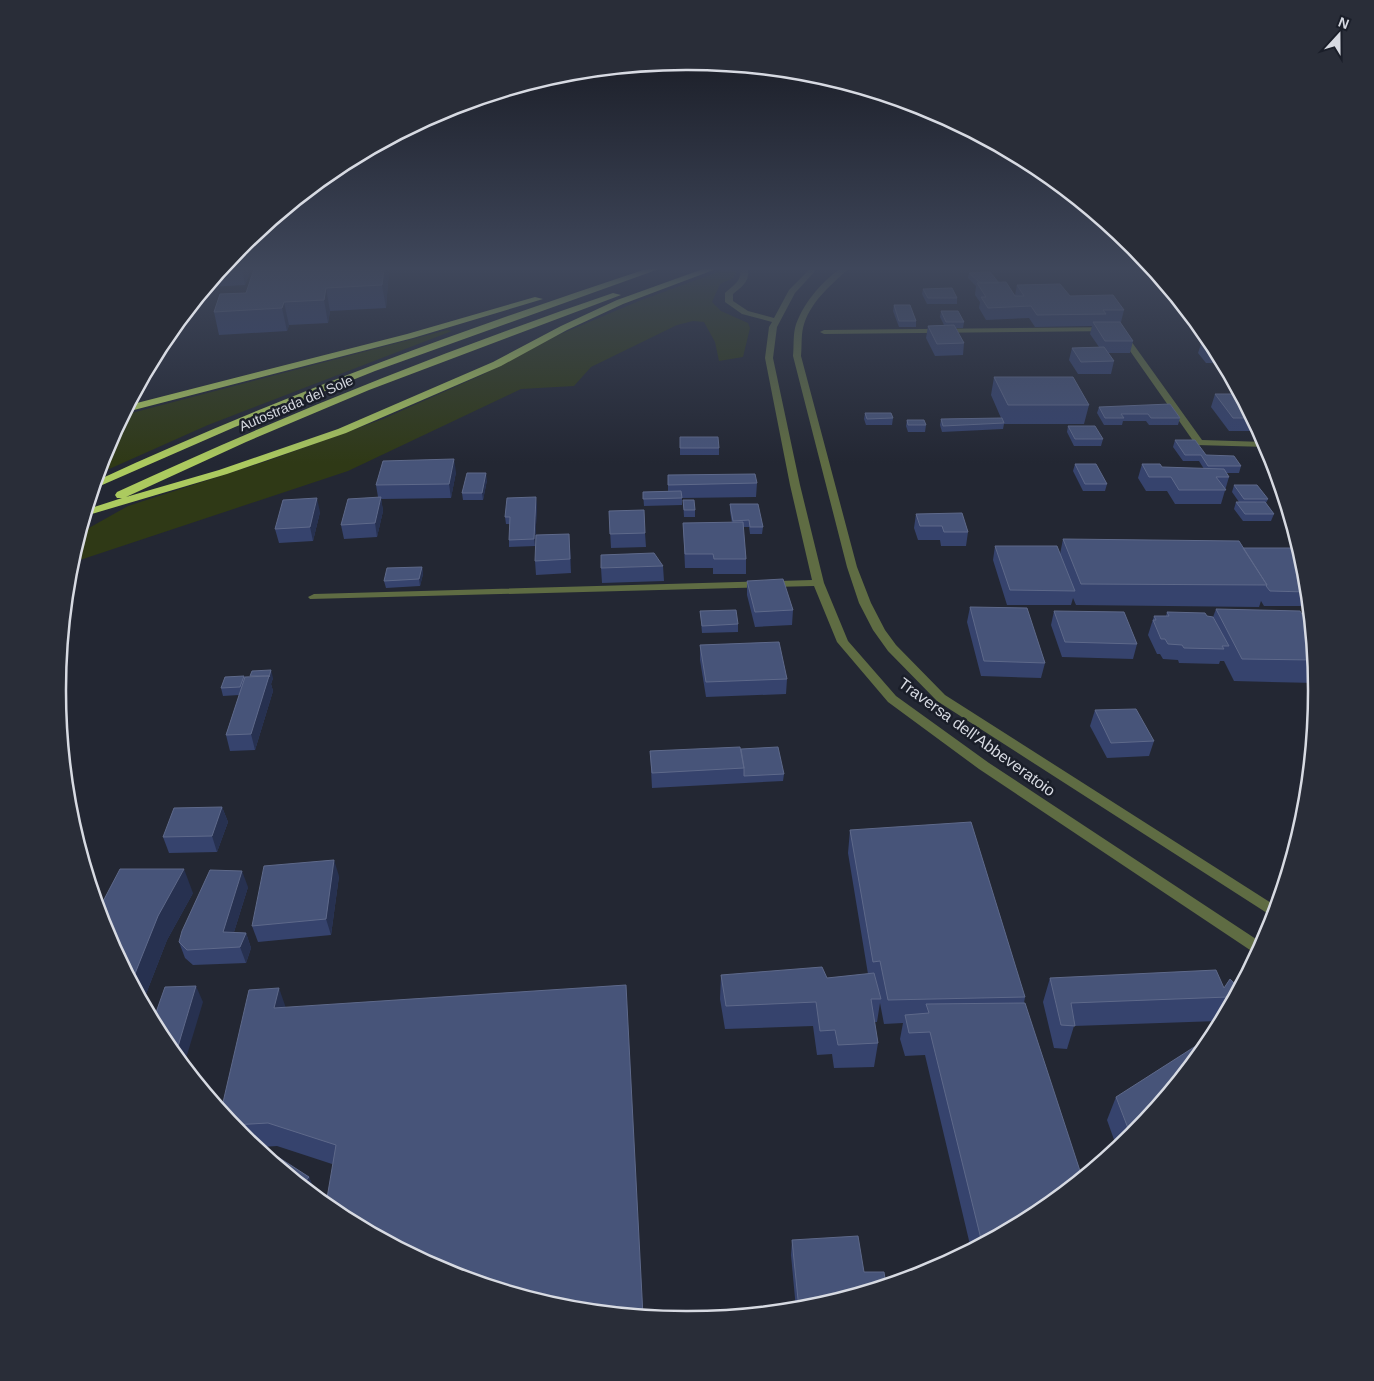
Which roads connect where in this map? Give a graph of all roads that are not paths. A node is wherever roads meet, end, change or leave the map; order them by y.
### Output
1 (419, 333) edge
2 (469, 333) edge
3 (509, 333) edge
4 (554, 333) edge
5 (772, 333) edge
6 (799, 333) edge
7 (1121, 333) edge
8 (135, 406) edge
9 (1256, 445) edge
10 (103, 482) edge
11 (93, 509) edge
12 (93, 511) edge
13 (818, 583) junction
14 (314, 597) dead end
15 (1268, 908) edge
16 (1252, 946) edge

1 - 8 highway
2 - 10 highway, Autostrada del Sole
3 - 11 highway, Autostrada del Sole
4 - 12 highway
5 - 13 street, Traversa dell'Abbeveratoio
6 - 15 street, Traversa dell'Abbeveratoio
7 - 9 street
13 - 14 street
13 - 16 street, Traversa dell'Abbeveratoio

